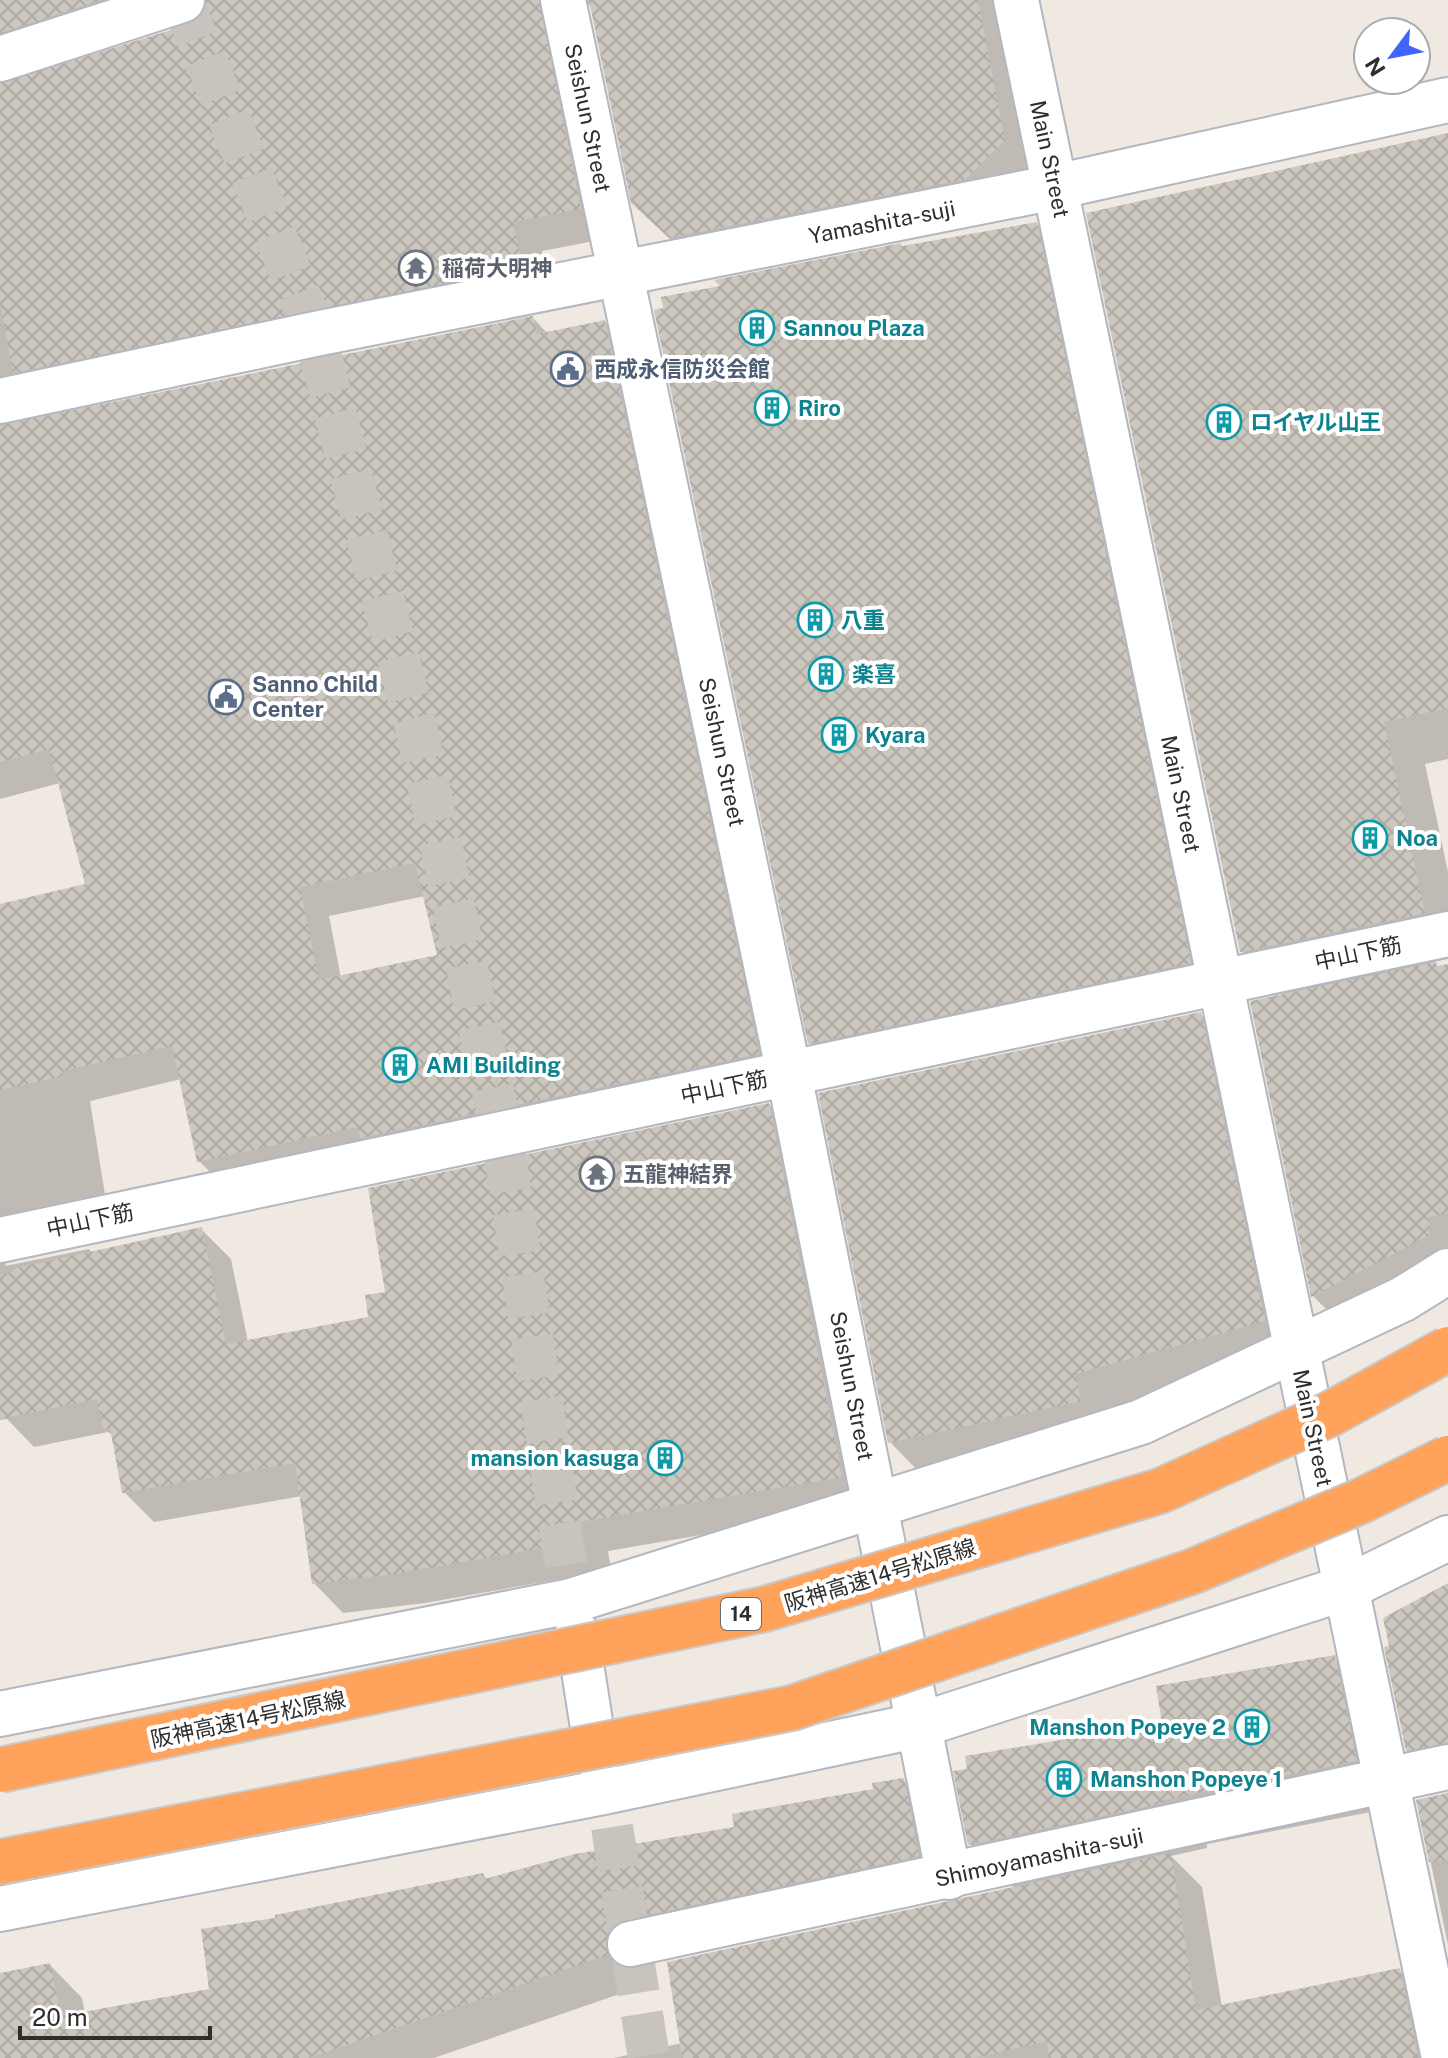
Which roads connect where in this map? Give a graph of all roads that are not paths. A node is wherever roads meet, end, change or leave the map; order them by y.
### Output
1 (182, 0) edge
2 (563, 0) edge
3 (1016, 0) edge
4 (0, 59) edge
5 (1448, 100) edge
6 (1055, 187) junction
7 (622, 275) junction
8 (0, 401) edge
9 (1448, 934) edge
10 (1221, 983) junction
11 (789, 1074) junction
12 (0, 1240) edge
13 (1448, 1271) edge
14 (1448, 1349) edge
15 (1296, 1350) junction
16 (1448, 1458) edge
17 (873, 1505) junction
18 (1448, 1538) edge
19 (1348, 1587) junction
20 (577, 1632) dead end
21 (0, 1714) edge
22 (920, 1725) junction
23 (597, 1760) dead end
24 (1448, 1767) edge
25 (0, 1770) edge
26 (1384, 1781) junction
27 (0, 1862) edge
28 (949, 1877) junction
29 (0, 1909) edge
30 (630, 1944) dead end
31 (1444, 2058) edge

1 - 4 street
2 - 7 street, Seishun Street
3 - 6 street, Main Street
5 - 6 street, Yamashita-suji
6 - 7 street, Yamashita-suji
6 - 10 street, Main Street
7 - 8 street, Yamashita-suji
7 - 11 street, Seishun Street
9 - 10 street, 中山下筋
10 - 11 street, 中山下筋
10 - 15 street, Main Street
11 - 12 street, 中山下筋
11 - 17 street, Seishun Street
13 - 15 street
14 - 25 highway, 阪神高速14号松原線 / 14, bridge
15 - 17 street
15 - 19 street, Main Street
16 - 27 highway, bridge
17 - 21 street
17 - 22 street, Seishun Street
18 - 19 street
19 - 22 street
19 - 26 street, Main Street
20 - 23 street
22 - 28 street, Seishun Street
22 - 29 street
24 - 26 street, Shimoyamashita-suji
26 - 28 street, Shimoyamashita-suji
26 - 31 street, Main Street
28 - 30 street, Shimoyamashita-suji

